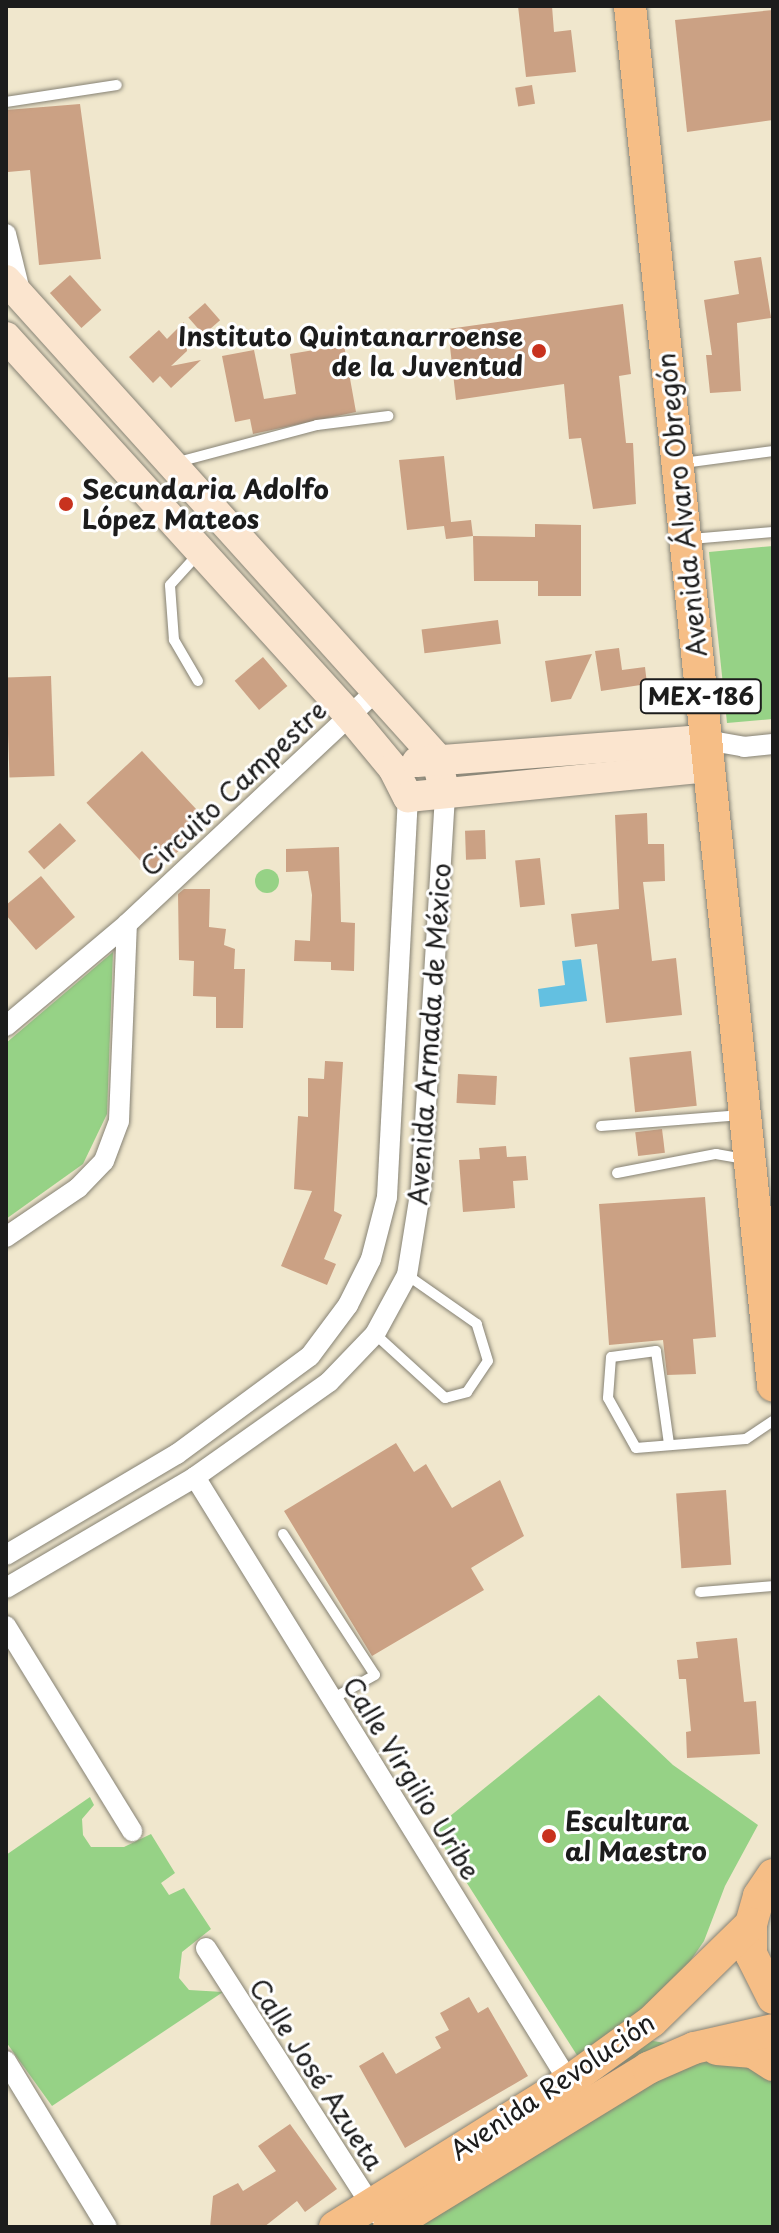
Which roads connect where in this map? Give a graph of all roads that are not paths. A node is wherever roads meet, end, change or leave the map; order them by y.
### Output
1 (630, 6) edge
2 (117, 85) dead end
3 (6, 102) edge
4 (6, 234) edge
5 (14, 289) edge
6 (6, 337) edge
7 (388, 416) dead end
8 (773, 451) edge
9 (677, 464) junction
10 (168, 465) junction
11 (773, 532) edge
12 (685, 539) junction
13 (201, 551) junction
14 (198, 681) dead end
15 (375, 692) junction
16 (349, 715) junction
17 (773, 744) edge
18 (707, 753) junction
19 (436, 757) junction
20 (393, 768) junction
21 (445, 793) junction
22 (408, 797) junction
23 (127, 924) junction
24 (6, 1026) edge
25 (745, 1115) junction
26 (601, 1126) dead end
27 (617, 1173) dead end
28 (755, 1178) junction
29 (6, 1237) edge
30 (407, 1275) junction
31 (375, 1334) junction
32 (773, 1386) edge
33 (773, 1421) edge
34 (669, 1444) junction
35 (195, 1477) junction
36 (283, 1534) dead end
37 (6, 1555) edge
38 (773, 1586) edge
39 (6, 1588) edge
40 (700, 1592) dead end
41 (6, 1626) edge
42 (332, 1699) junction
43 (132, 1831) dead end
44 (773, 1875) edge
45 (751, 1924) junction
46 (206, 1948) dead end
47 (773, 1998) edge
48 (773, 2030) edge
49 (694, 2048) junction
50 (6, 2061) edge
51 (773, 2065) edge
52 (577, 2094) junction
53 (382, 2220) edge
54 (107, 2227) edge
55 (335, 2227) edge

1 - 9 main road, Avenida Álvaro Obregón / MEX-186
2 - 3 lane
4 - 5 street
5 - 10 main road
6 - 13 main road
7 - 10 lane
8 - 9 lane
9 - 12 main road, Avenida Álvaro Obregón / MEX-186
10 - 15 main road
11 - 12 lane
12 - 18 main road, Avenida Álvaro Obregón / MEX-186
13 - 14 lane
13 - 16 main road
15 - 16 street, Circuito Campestre
15 - 19 main road
16 - 20 main road
16 - 23 street, Circuito Campestre
17 - 18 street
18 - 19 main road
18 - 21 main road
18 - 25 main road, Avenida Álvaro Obregón / MEX-186
19 - 20 main road
19 - 21 main road, Avenida Armada de México
20 - 22 main road
21 - 22 main road
21 - 30 street, Avenida Armada de México
22 - 37 street, Avenida Armada de México
23 - 24 street, Circuito Campestre
23 - 29 street
25 - 26 lane
25 - 28 main road, Avenida Álvaro Obregón / MEX-186
27 - 28 lane
28 - 32 main road, Avenida Álvaro Obregón / MEX-186
30 - 31 street, Avenida Armada de México
30 - 31 lane
31 - 35 street, Avenida Armada de México
33 - 34 lane
34 - 34 lane
35 - 39 street, Avenida Armada de México
35 - 42 street, Calle Virgilio Uribe
36 - 42 lane
38 - 40 lane
41 - 43 street
42 - 52 street, Calle Virgilio Uribe
44 - 45 main road
45 - 47 main road
45 - 52 main road, Avenida Revolución
46 - 53 street, Calle José Azueta
48 - 49 main road, Avenida Revolución
49 - 51 main road
49 - 52 main road, Avenida Revolución
50 - 54 street
52 - 53 main road, Avenida Revolución
53 - 55 main road, Avenida Revolución

